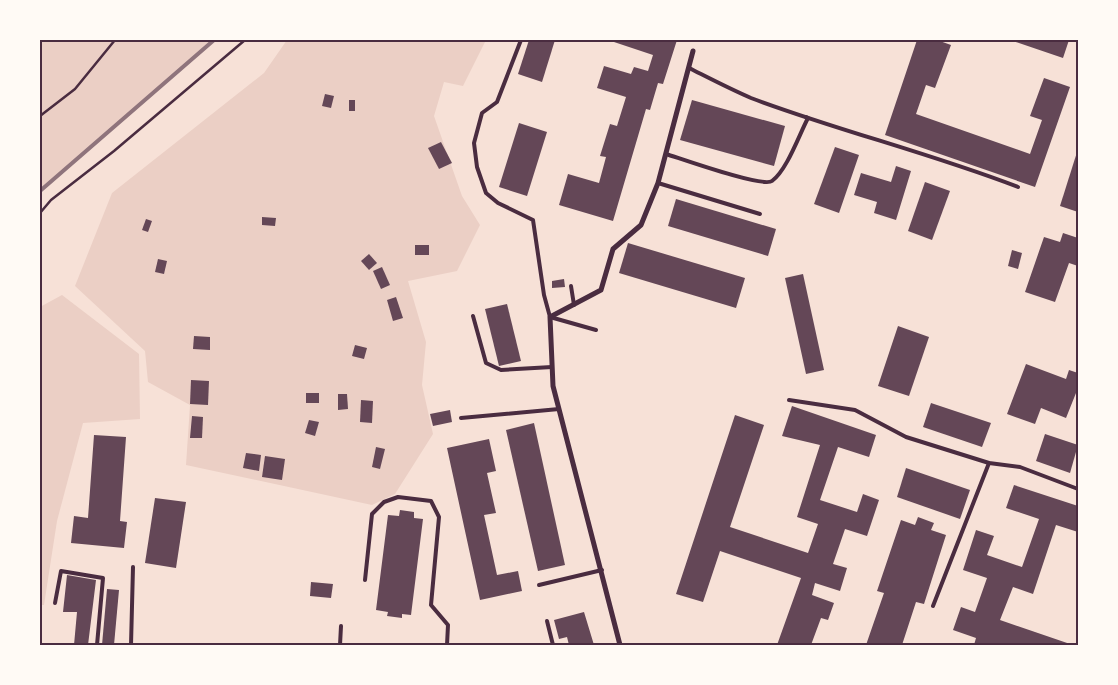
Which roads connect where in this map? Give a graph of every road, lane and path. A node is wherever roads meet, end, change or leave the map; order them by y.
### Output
1 (115, 40) edge
2 (245, 40) edge
3 (521, 40) edge
4 (693, 51) dead end
5 (689, 68) junction
6 (40, 116) edge
7 (808, 118) junction
8 (666, 154) junction
9 (658, 184) junction
10 (1018, 187) dead end
11 (40, 213) edge
12 (760, 214) dead end
13 (571, 286) dead end
14 (574, 305) junction
15 (473, 316) dead end
16 (550, 317) junction
17 (596, 330) dead end
18 (552, 368) junction
19 (790, 400) dead end
20 (559, 409) junction
21 (461, 418) dead end
22 (989, 463) junction
23 (1078, 489) edge
24 (133, 566) dead end
25 (602, 570) junction
26 (365, 580) dead end
27 (539, 585) dead end
28 (55, 604) dead end
29 (932, 606) dead end
30 (547, 621) dead end
31 (341, 626) dead end
32 (97, 645) edge
33 (131, 645) edge
34 (340, 645) edge
35 (447, 645) edge
36 (553, 645) edge
37 (620, 645) edge

1 - 6 path
2 - 11 path
3 - 16 lane
4 - 5 street
5 - 7 lane
5 - 8 street
7 - 8 lane
7 - 10 lane
8 - 9 street
9 - 12 lane
9 - 14 street
13 - 14 lane
14 - 16 street
15 - 18 lane
16 - 17 lane
16 - 18 street
18 - 20 street
19 - 22 lane
20 - 21 lane
20 - 25 street
22 - 23 lane
22 - 29 lane
24 - 33 lane
25 - 27 lane
25 - 37 street
26 - 35 lane
28 - 32 lane
30 - 36 lane
31 - 34 lane

